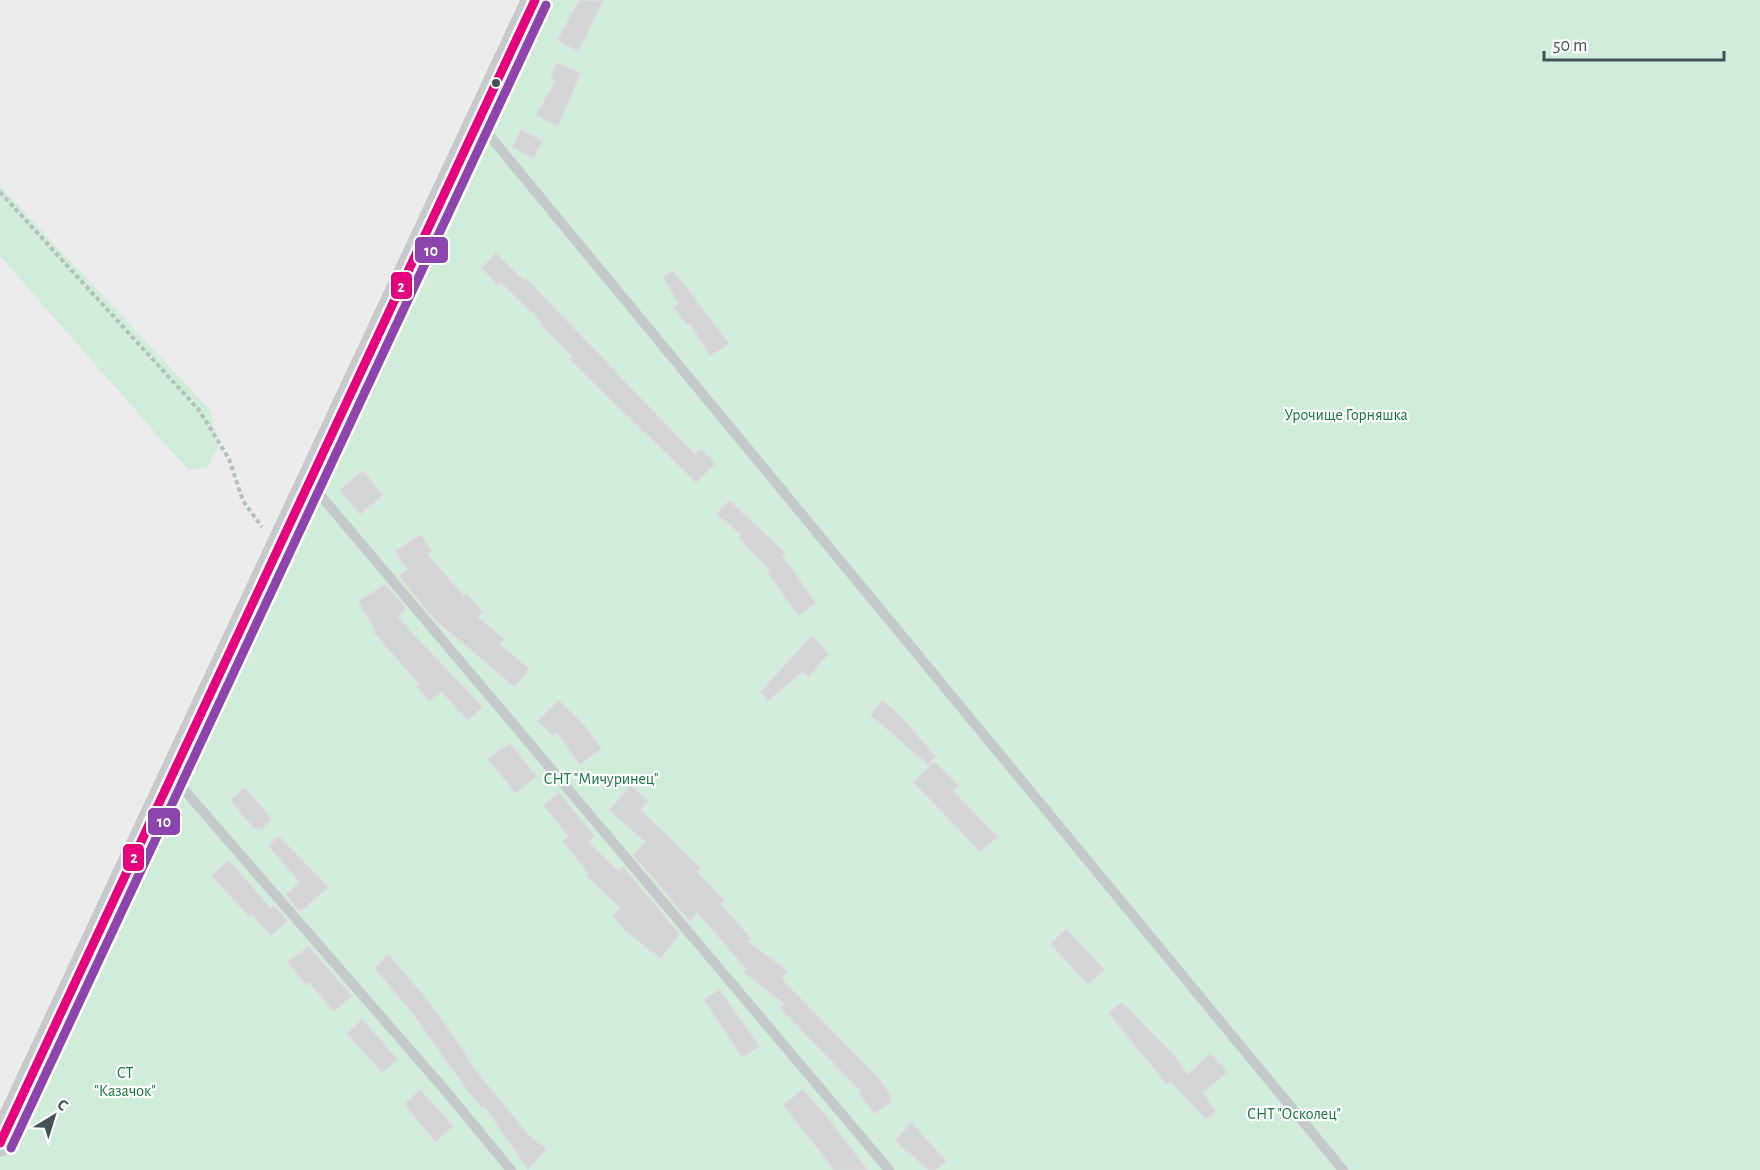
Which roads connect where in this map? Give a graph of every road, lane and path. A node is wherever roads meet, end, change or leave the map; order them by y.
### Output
1 (535, 0) edge
2 (478, 123) junction
3 (0, 192) edge
4 (311, 484) junction
5 (278, 551) junction
6 (173, 777) junction
7 (0, 1143) edge
8 (511, 1170) edge
9 (889, 1170) edge
10 (1343, 1170) edge

1 - 2 street
2 - 4 street
2 - 10 lane
3 - 5 path
4 - 5 street
4 - 9 lane
5 - 6 street
6 - 7 street
6 - 8 lane

